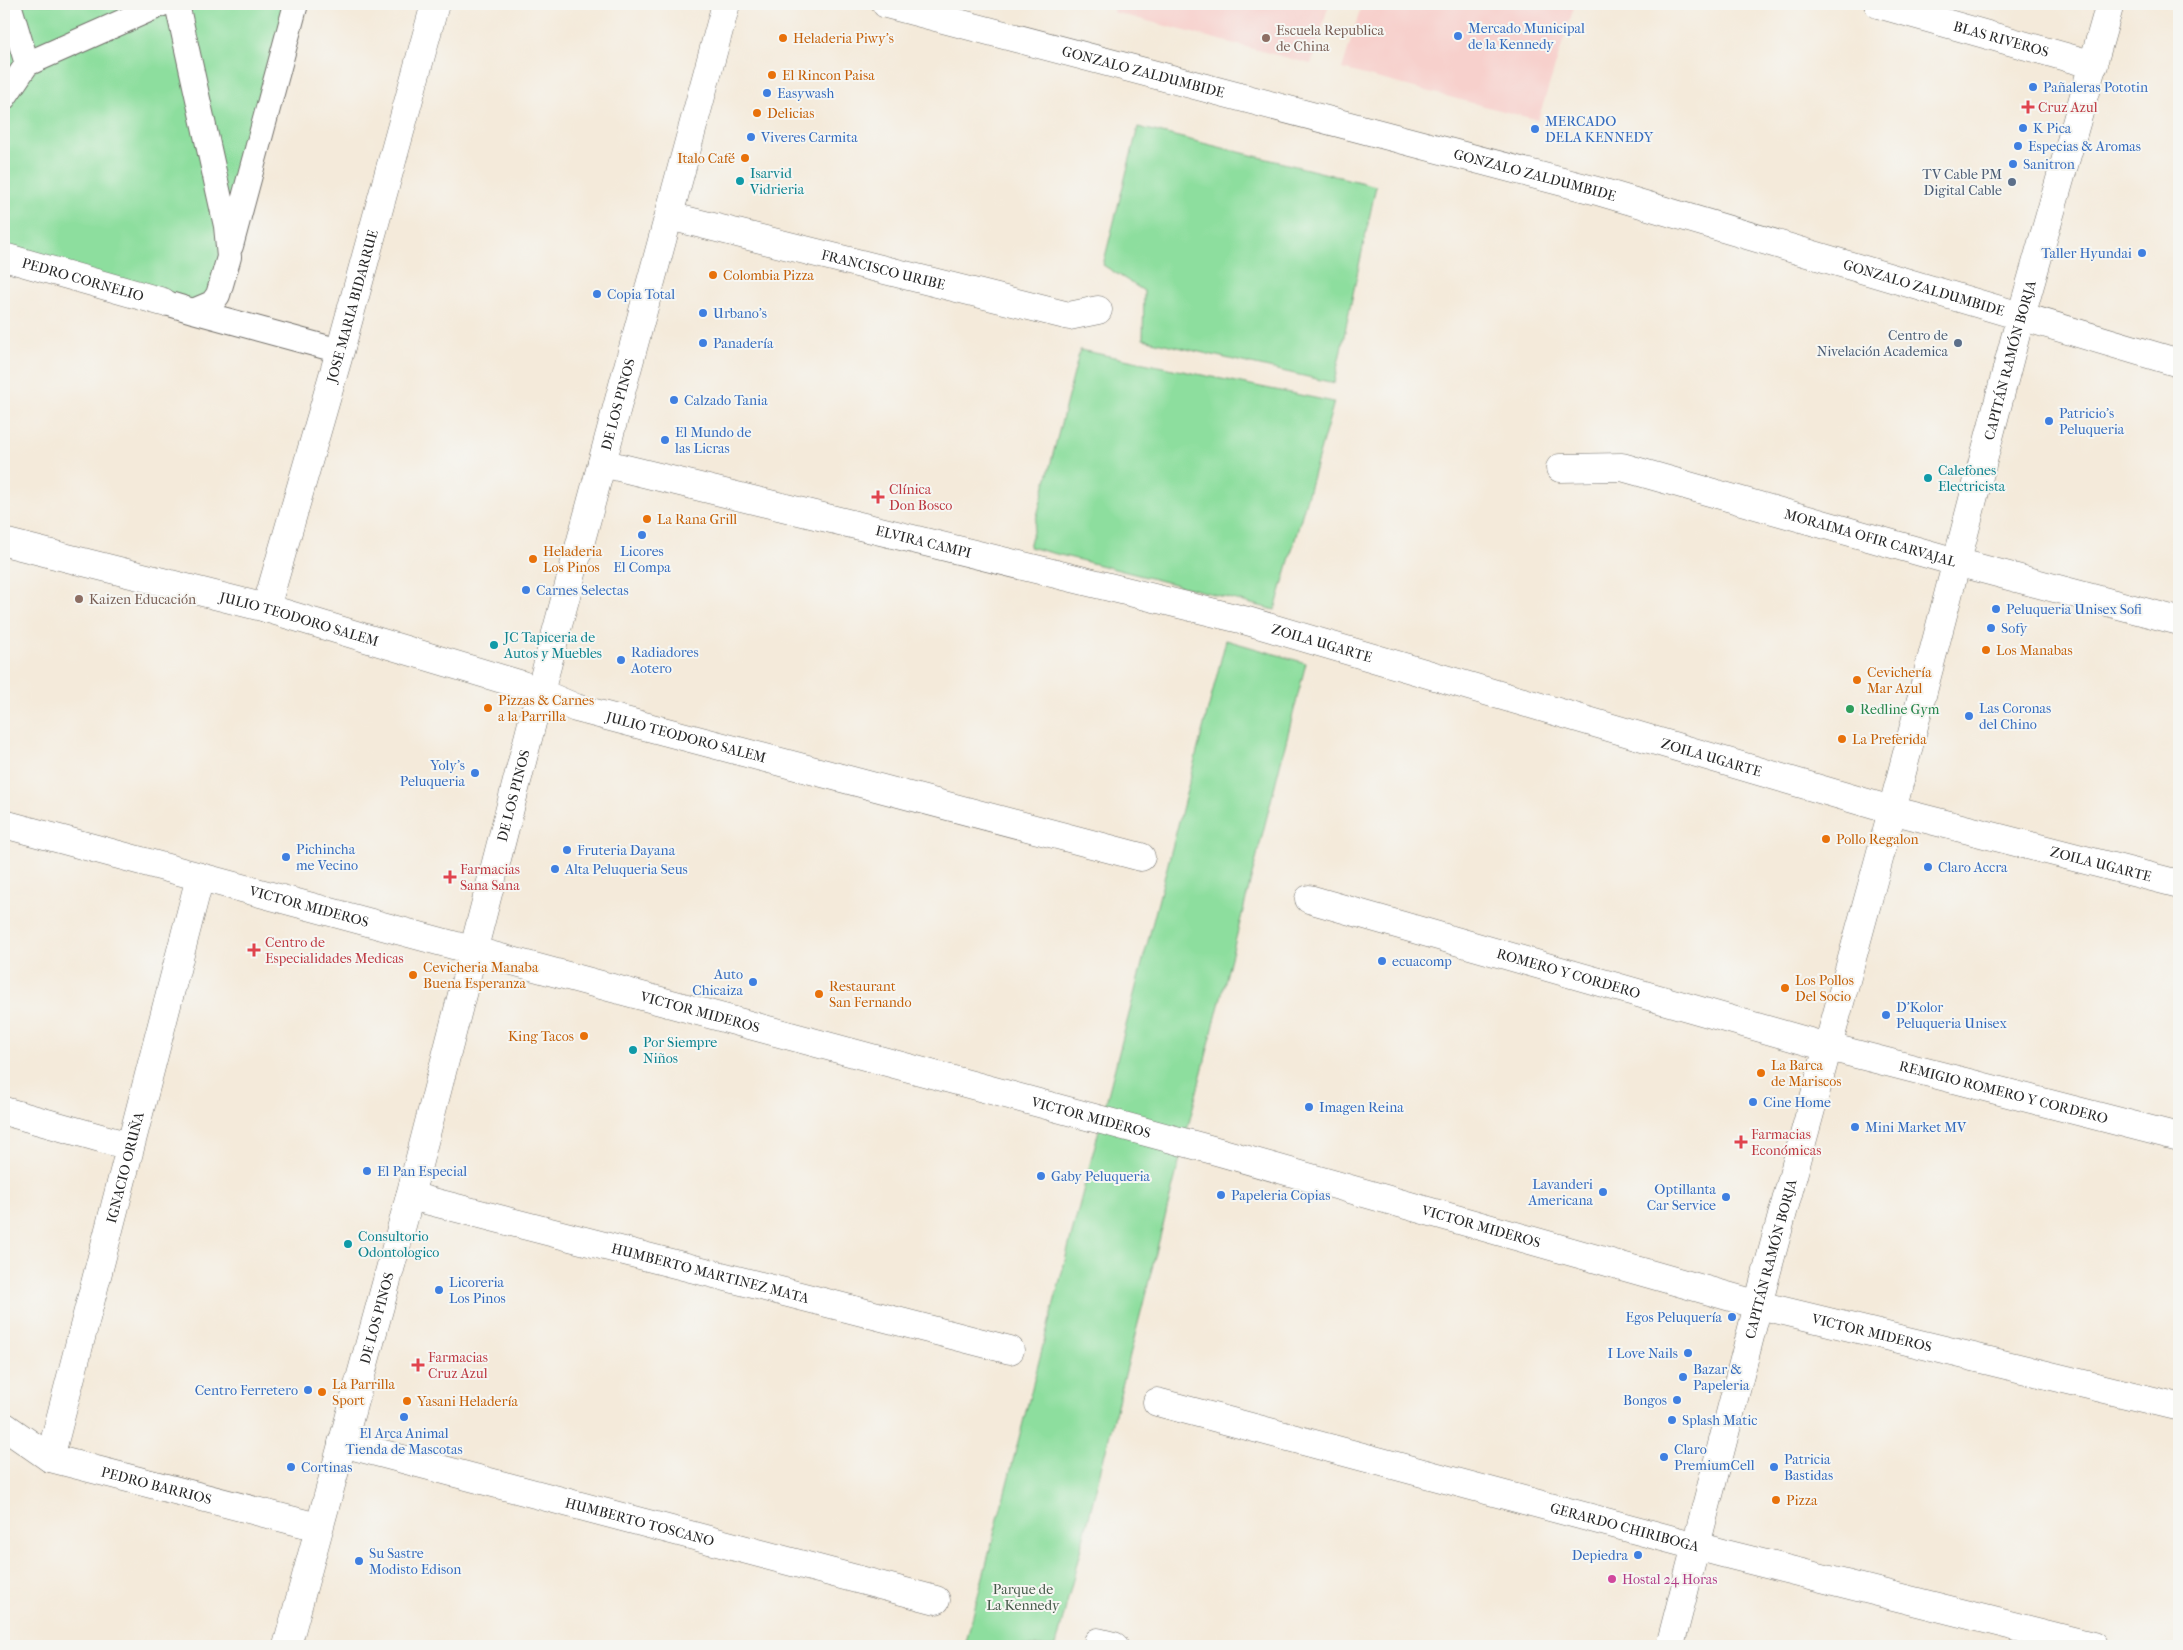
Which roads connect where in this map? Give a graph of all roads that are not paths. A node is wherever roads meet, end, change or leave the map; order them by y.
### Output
1 (9, 4) edge
2 (162, 4) edge
3 (176, 4) edge
4 (296, 4) edge
5 (435, 4) edge
6 (726, 4) edge
7 (886, 4) edge
8 (1878, 4) edge
9 (2110, 4) edge
10 (28, 64) junction
11 (2094, 65) junction
12 (4, 98) edge
13 (668, 216) junction
14 (4, 257) edge
15 (229, 257) junction
16 (163, 302) joint
17 (1098, 310) dead end
18 (194, 311) junction
19 (2021, 315) junction
20 (340, 351) junction
21 (2179, 363) edge
22 (602, 463) junction
23 (1560, 468) dead end
24 (4, 542) edge
25 (1956, 562) junction
26 (266, 608) junction
27 (1244, 620) joint
28 (2179, 622) edge
29 (540, 692) junction
30 (1891, 810) junction
31 (4, 824) edge
32 (1141, 858) dead end
33 (200, 877) junction
34 (2179, 884) edge
35 (1309, 899) dead end
36 (473, 949) junction
37 (1829, 1047) junction
38 (4, 1112) edge
39 (2179, 1137) edge
40 (129, 1146) junction
41 (410, 1196) junction
42 (1758, 1305) junction
43 (1010, 1350) dead end
44 (1157, 1402) dead end
45 (2179, 1407) edge
46 (4, 1426) edge
47 (342, 1443) junction
48 (50, 1458) junction
49 (318, 1527) junction
50 (1696, 1546) junction
51 (936, 1600) dead end
52 (287, 1646) edge
53 (1670, 1646) edge
54 (2093, 1646) edge

1 - 10 street
2 - 10 street
3 - 15 street
4 - 15 street
5 - 20 street, JOSE MARIA BIDARRUE
6 - 13 street, DE LOS PINOS
7 - 19 street, GONZALO ZALDUMBIDE
8 - 11 street, BLAS RIVEROS
9 - 11 street, CAPITÁN RAMÓN BORJA
10 - 12 street
11 - 19 street, CAPITÁN RAMÓN BORJA
13 - 17 street, FRANCISCO URIBE
13 - 22 street, DE LOS PINOS
14 - 16 street, PEDRO CORNELIO
15 - 18 street
16 - 18 street
18 - 20 street
19 - 21 street, GONZALO ZALDUMBIDE
19 - 25 street, CAPITÁN RAMÓN BORJA
20 - 26 street, JOSE MARIA BIDARRUE
22 - 27 street, ELVIRA CAMPI
22 - 29 street, DE LOS PINOS
23 - 25 street, MORAIMA OFIR CARVAJAL
24 - 26 street, JULIO TEODORO SALEM
25 - 28 street, MORAIMA OFIR CARVAJAL
25 - 30 street, CAPITÁN RAMÓN BORJA
26 - 29 street, JULIO TEODORO SALEM
27 - 30 street, ZOILA UGARTE
29 - 32 street, JULIO TEODORO SALEM
29 - 36 street, DE LOS PINOS
30 - 34 street, ZOILA UGARTE
30 - 37 street, CAPITÁN RAMÓN BORJA
31 - 33 street, VICTOR MIDEROS
33 - 36 street, VICTOR MIDEROS
33 - 40 street, IGNACIO ORUÑA
35 - 37 street, ROMERO Y CORDERO
36 - 41 street, DE LOS PINOS
36 - 42 street, VICTOR MIDEROS
37 - 39 street, REMIGIO ROMERO Y CORDERO
37 - 42 street, CAPITÁN RAMÓN BORJA
38 - 40 street
40 - 48 street, IGNACIO ORUÑA
41 - 43 street, HUMBERTO MARTINEZ MATA
41 - 47 street, DE LOS PINOS
42 - 45 street, VICTOR MIDEROS
42 - 50 street, CAPITÁN RAMÓN BORJA
44 - 50 street, GERARDO CHIRIBOGA
46 - 48 street, PEDRO BARRIOS
47 - 49 street, DE LOS PINOS
47 - 51 street, HUMBERTO TOSCANO
48 - 49 street, PEDRO BARRIOS
49 - 52 street, DE LOS PINOS
50 - 53 street, CAPITÁN RAMÓN BORJA
50 - 54 street, GERARDO CHIRIBOGA

